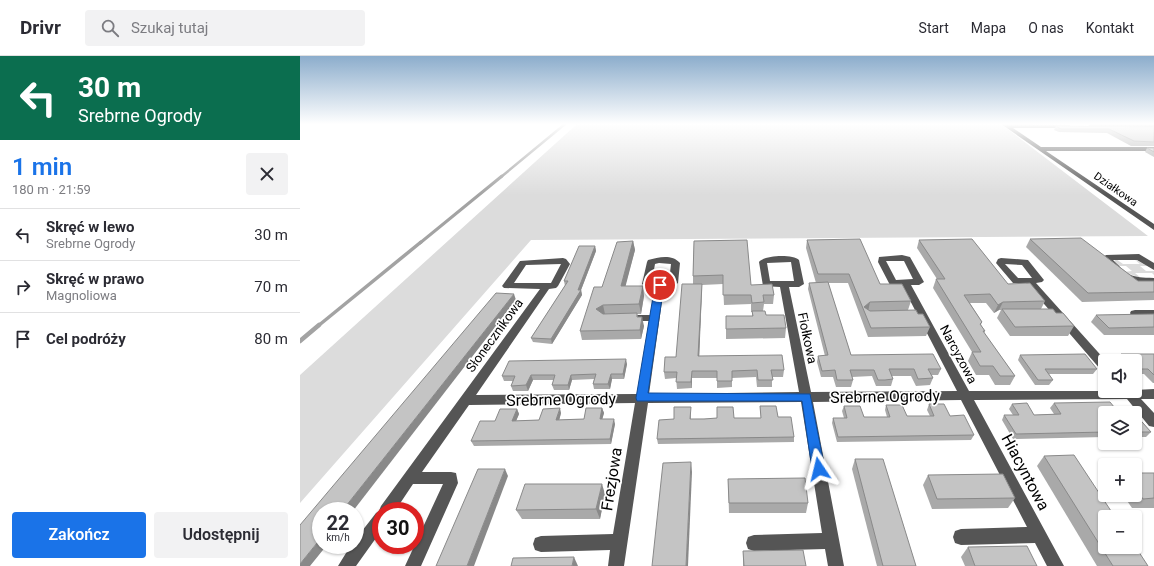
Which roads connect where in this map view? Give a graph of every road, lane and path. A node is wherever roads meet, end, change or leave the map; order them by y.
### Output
1 (1041, 149) joint
2 (1154, 149) edge
3 (1154, 228) edge
4 (1154, 267) edge
5 (1029, 281) dead end
6 (1153, 282) edge
7 (906, 284) dead end
8 (660, 285) dead end
9 (784, 285) junction
10 (546, 287) junction
11 (1135, 313) edge
12 (1154, 313) edge
13 (1043, 314) edge
14 (1058, 314) junction
15 (654, 318) junction
16 (619, 319) edge
17 (1098, 359) edge
18 (1098, 393) edge
19 (1142, 394) edge
20 (1154, 394) edge
21 (964, 395) junction
22 (806, 397) junction
23 (641, 398) junction
24 (1132, 398) edge
25 (465, 400) junction
26 (1154, 422) edge
27 (410, 478) junction
28 (393, 502) edge
29 (372, 530) edge
30 (1040, 535) junction
31 (961, 538) dead end
32 (620, 542) junction
33 (831, 542) junction
34 (754, 543) dead end
35 (541, 544) dead end
36 (346, 566) edge
37 (413, 566) edge
38 (616, 566) edge
39 (836, 566) edge
40 (1056, 566) edge

1 - 2 street
1 - 3 street, Działkowa
4 - 6 street
5 - 14 street
7 - 21 street, Narcyzowa
8 - 15 street, Frezjowa
9 - 9 street
9 - 22 street, Fiołkowa
10 - 10 street, Słonecznikowa
10 - 25 street, Słonecznikowa
11 - 12 street
13 - 14 street
14 - 17 street
15 - 16 street
15 - 23 street, Frezjowa
18 - 21 street, Srebrne Ogrody
19 - 20 street, Srebrne Ogrody
21 - 22 street, Srebrne Ogrody
21 - 30 street, Hiacyntowa
22 - 23 street, Srebrne Ogrody
22 - 33 street, Fiołkowa
23 - 25 street, Srebrne Ogrody
23 - 32 street, Frezjowa
24 - 26 street
25 - 27 street
27 - 28 street
27 - 37 street
29 - 36 street
30 - 31 street
30 - 40 street, Hiacyntowa
32 - 35 street
32 - 38 street, Frezjowa
33 - 34 street
33 - 39 street, Fiołkowa

